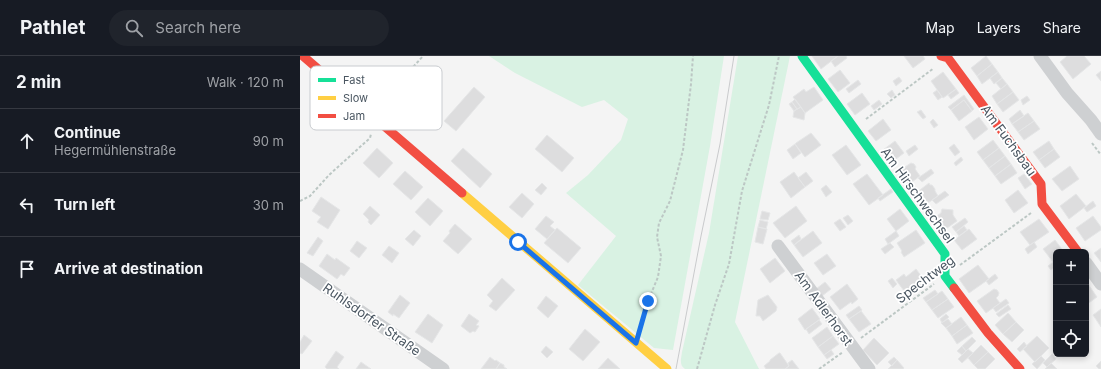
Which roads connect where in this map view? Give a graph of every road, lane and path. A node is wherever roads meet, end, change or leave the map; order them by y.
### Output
1 (303, 56) edge
2 (423, 56) edge
3 (693, 56) edge
4 (779, 56) edge
5 (802, 56) edge
6 (1040, 56) edge
7 (944, 57) edge
8 (315, 66) edge
9 (415, 66) edge
10 (853, 128) junction
11 (372, 130) edge
12 (389, 130) edge
13 (1101, 134) edge
14 (300, 201) edge
15 (1042, 204) junction
16 (778, 246) dead end
17 (1076, 249) edge
18 (1089, 267) edge
19 (300, 269) edge
20 (945, 276) junction
21 (1101, 284) edge
22 (636, 343) junction
23 (851, 345) junction
24 (665, 368) edge
25 (443, 369) edge
26 (697, 369) edge
27 (820, 369) edge
28 (869, 369) edge
29 (1020, 369) edge

1 - 8 street
2 - 9 path
3 - 22 path
4 - 26 path
5 - 10 street, Am Hirschwechsel
6 - 13 street
7 - 10 path
7 - 15 street, Am Fuchsbau
10 - 20 street, Am Hirschwechsel
11 - 14 path
12 - 22 street
15 - 17 street
15 - 20 path, Spechtweg
16 - 23 street, Am Adlerhorst
18 - 21 street
19 - 25 street, Ruhlsdorfer Straße
20 - 23 path, Spechtweg
20 - 29 street
22 - 24 street
23 - 27 path, Spechtweg
23 - 28 street, Am Adlerhorst

